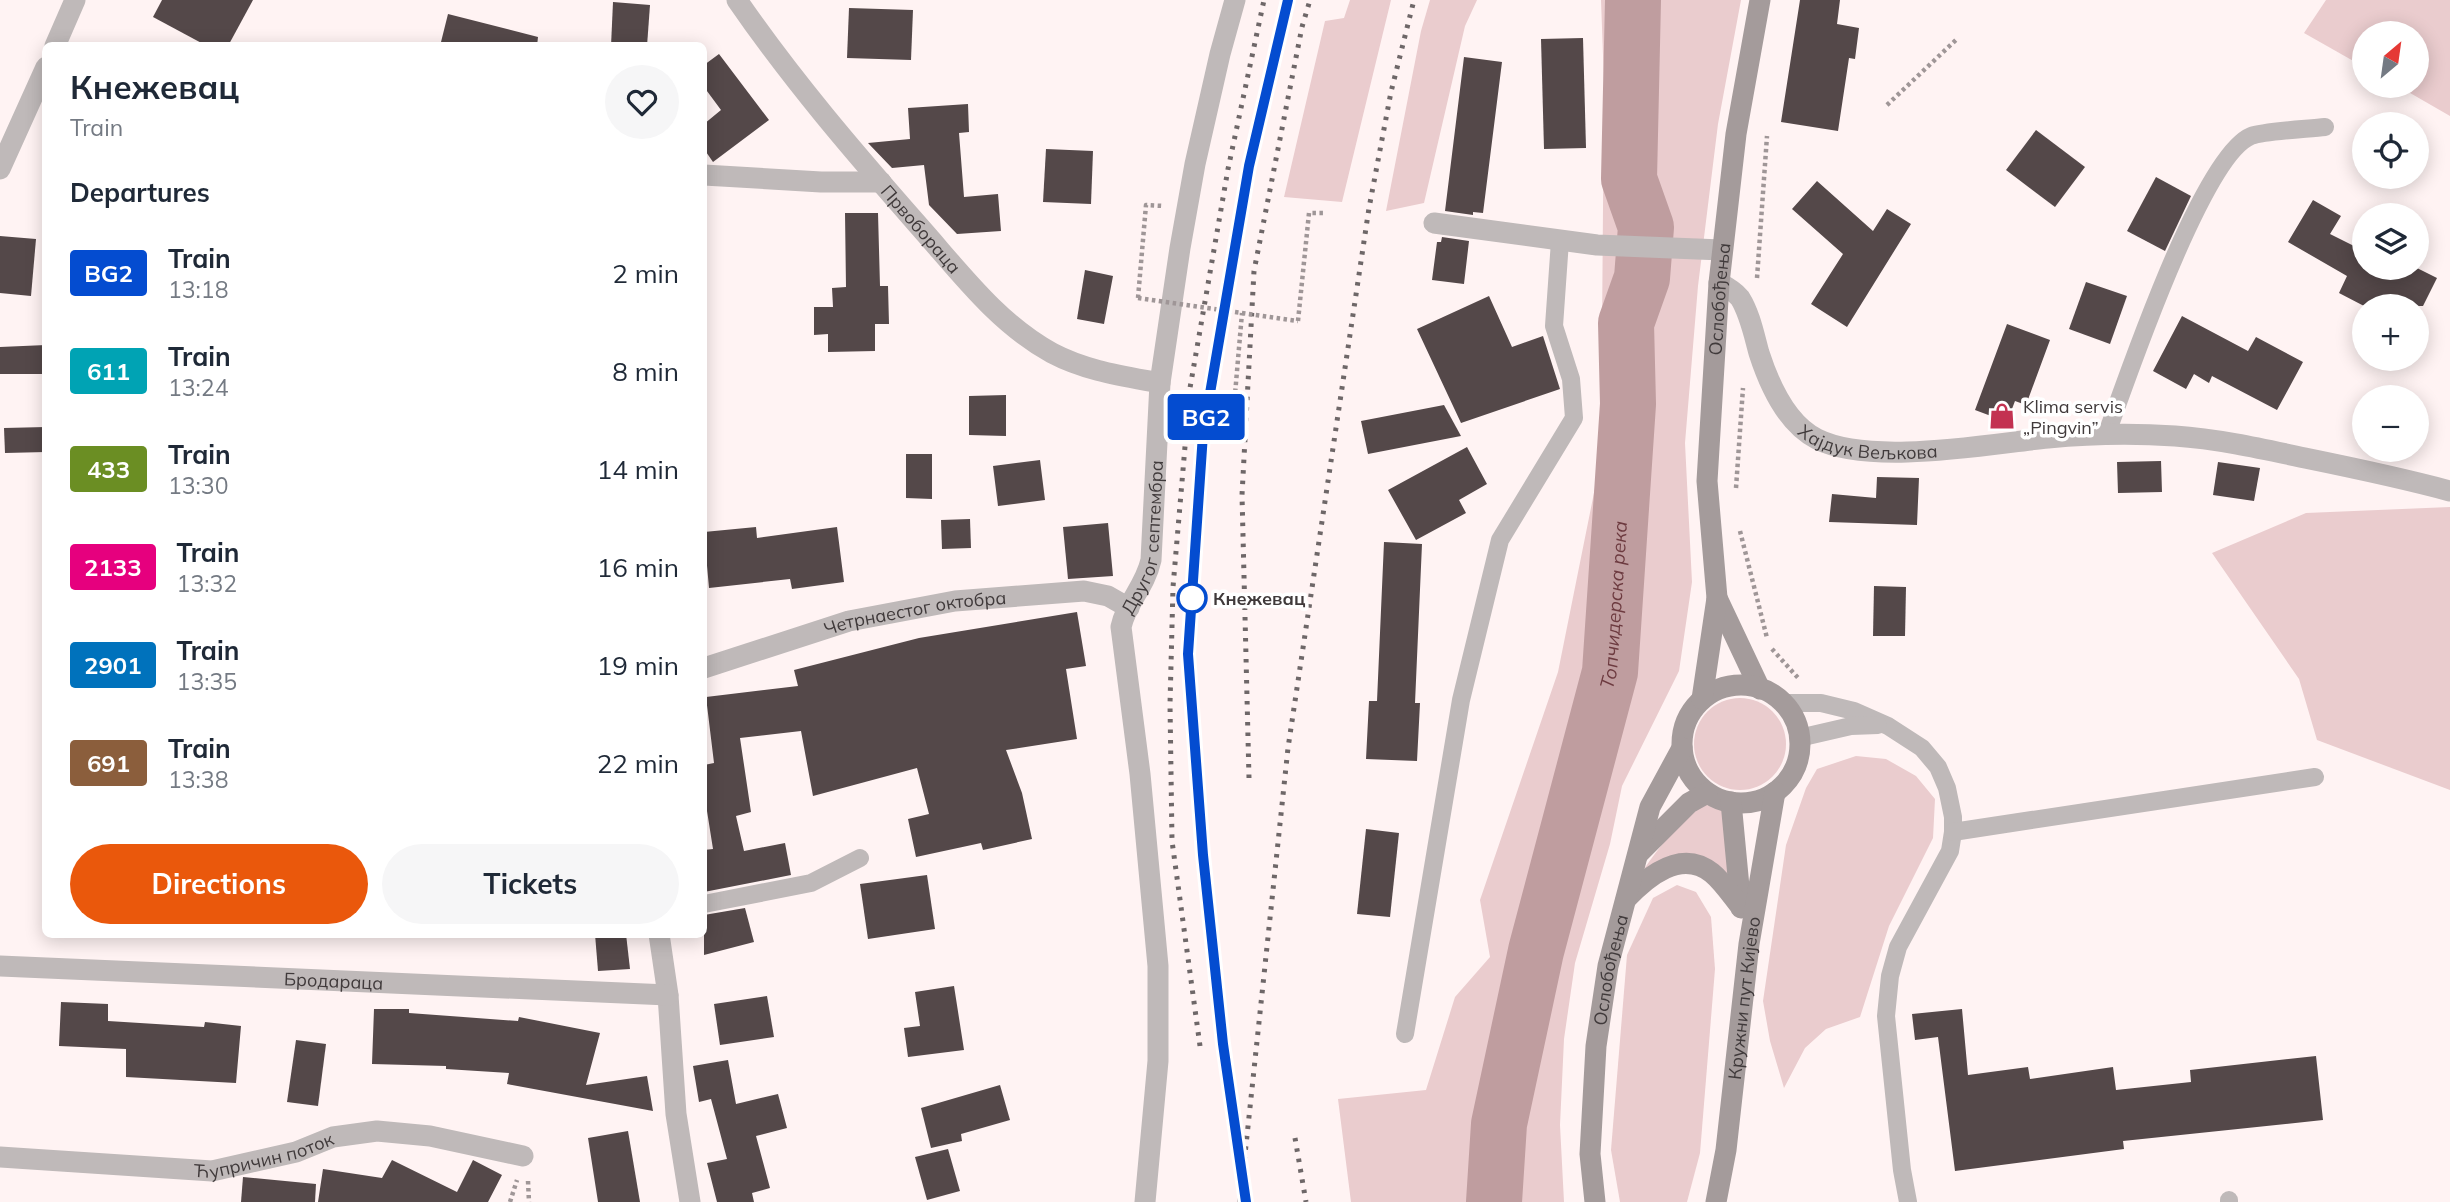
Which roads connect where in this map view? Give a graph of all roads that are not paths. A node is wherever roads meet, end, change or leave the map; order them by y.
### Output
1 (75, 0) edge
2 (737, 0) edge
3 (1235, 0) edge
4 (1760, 0) edge
5 (57, 42) edge
6 (42, 77) edge
7 (2325, 127) dead end
8 (0, 169) edge
9 (707, 175) edge
10 (881, 183) junction
11 (1434, 223) dead end
12 (1560, 241) junction
13 (1722, 250) junction
14 (1719, 283) junction
15 (1160, 383) junction
16 (2106, 436) junction
17 (2450, 491) edge
18 (1717, 598) junction
19 (1129, 608) junction
20 (707, 667) edge
21 (1760, 689) junction
22 (1702, 699) junction
23 (1783, 703) junction
24 (1888, 726) junction
25 (1799, 738) junction
26 (1682, 748) junction
27 (2315, 777) dead end
28 (1775, 792) junction
29 (1707, 793) junction
30 (1731, 802) junction
31 (1953, 832) junction
32 (1639, 853) junction
33 (860, 858) dead end
34 (707, 903) edge
35 (1623, 903) junction
36 (1741, 907) junction
37 (660, 938) edge
38 (1749, 944) junction
39 (0, 966) edge
40 (668, 995) junction
41 (1405, 1034) dead end
42 (0, 1157) edge
43 (521, 1165) road end
44 (690, 1202) edge
45 (1145, 1202) edge
46 (1595, 1202) edge
47 (1716, 1202) edge
48 (1908, 1202) edge

1 - 5 street
2 - 10 street, Првобораца
3 - 15 street, Другог септембра
4 - 13 main road, Ослобођења
6 - 8 street
7 - 16 lane
9 - 10 street
10 - 15 street, Првобораца
11 - 12 street
12 - 13 street
12 - 41 lane
13 - 14 main road, Ослобођења
14 - 16 street, Хајдук Вељкова
14 - 18 main road, Ослобођења
15 - 19 street, Другог септембра
16 - 17 street, Хајдук Вељкова
18 - 21 main road, Ослобођења
18 - 22 main road, Ослобођења
19 - 20 street, Четрнаестог октобра
19 - 45 street, Другог септембра
21 - 22 main road
21 - 23 main road
22 - 26 main road
23 - 24 lane
23 - 25 main road
24 - 25 lane
24 - 31 lane
25 - 28 main road
26 - 29 main road
26 - 32 main road, Ослобођења
27 - 31 lane
28 - 30 main road
28 - 38 main road, Кружни пут Кијево
29 - 30 main road
29 - 32 main road
30 - 36 main road
31 - 48 lane
32 - 35 main road, Ослобођења
33 - 34 lane
35 - 36 main road
35 - 46 main road, Ослобођења
36 - 38 main road
37 - 40 street
38 - 47 main road, Кружни пут Кијево
39 - 40 street, Бродараца
40 - 44 street
42 - 43 street, Ћупричин поток

